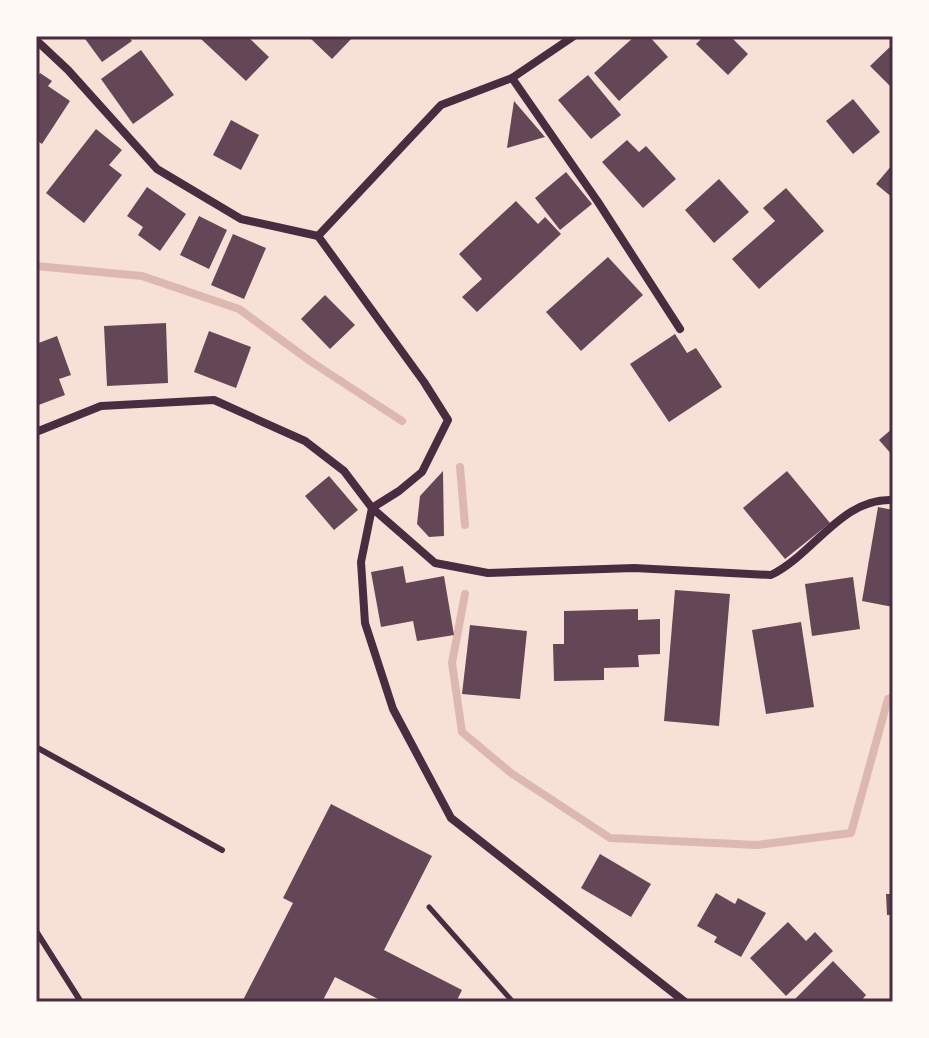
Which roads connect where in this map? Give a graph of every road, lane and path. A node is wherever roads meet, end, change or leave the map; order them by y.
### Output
1 (574, 36) edge
2 (36, 40) edge
3 (512, 78) junction
4 (318, 236) junction
5 (680, 329) dead end
6 (36, 432) edge
7 (893, 500) edge
8 (372, 508) junction
9 (36, 747) edge
10 (222, 850) dead end
11 (429, 907) dead end
12 (36, 931) edge
13 (81, 1002) edge
14 (513, 1002) edge
15 (685, 1002) edge

1 - 3 street
2 - 4 street
3 - 4 street
3 - 5 street
4 - 8 street
6 - 8 street
7 - 8 street
8 - 15 street
9 - 10 lane
11 - 14 path
12 - 13 lane

